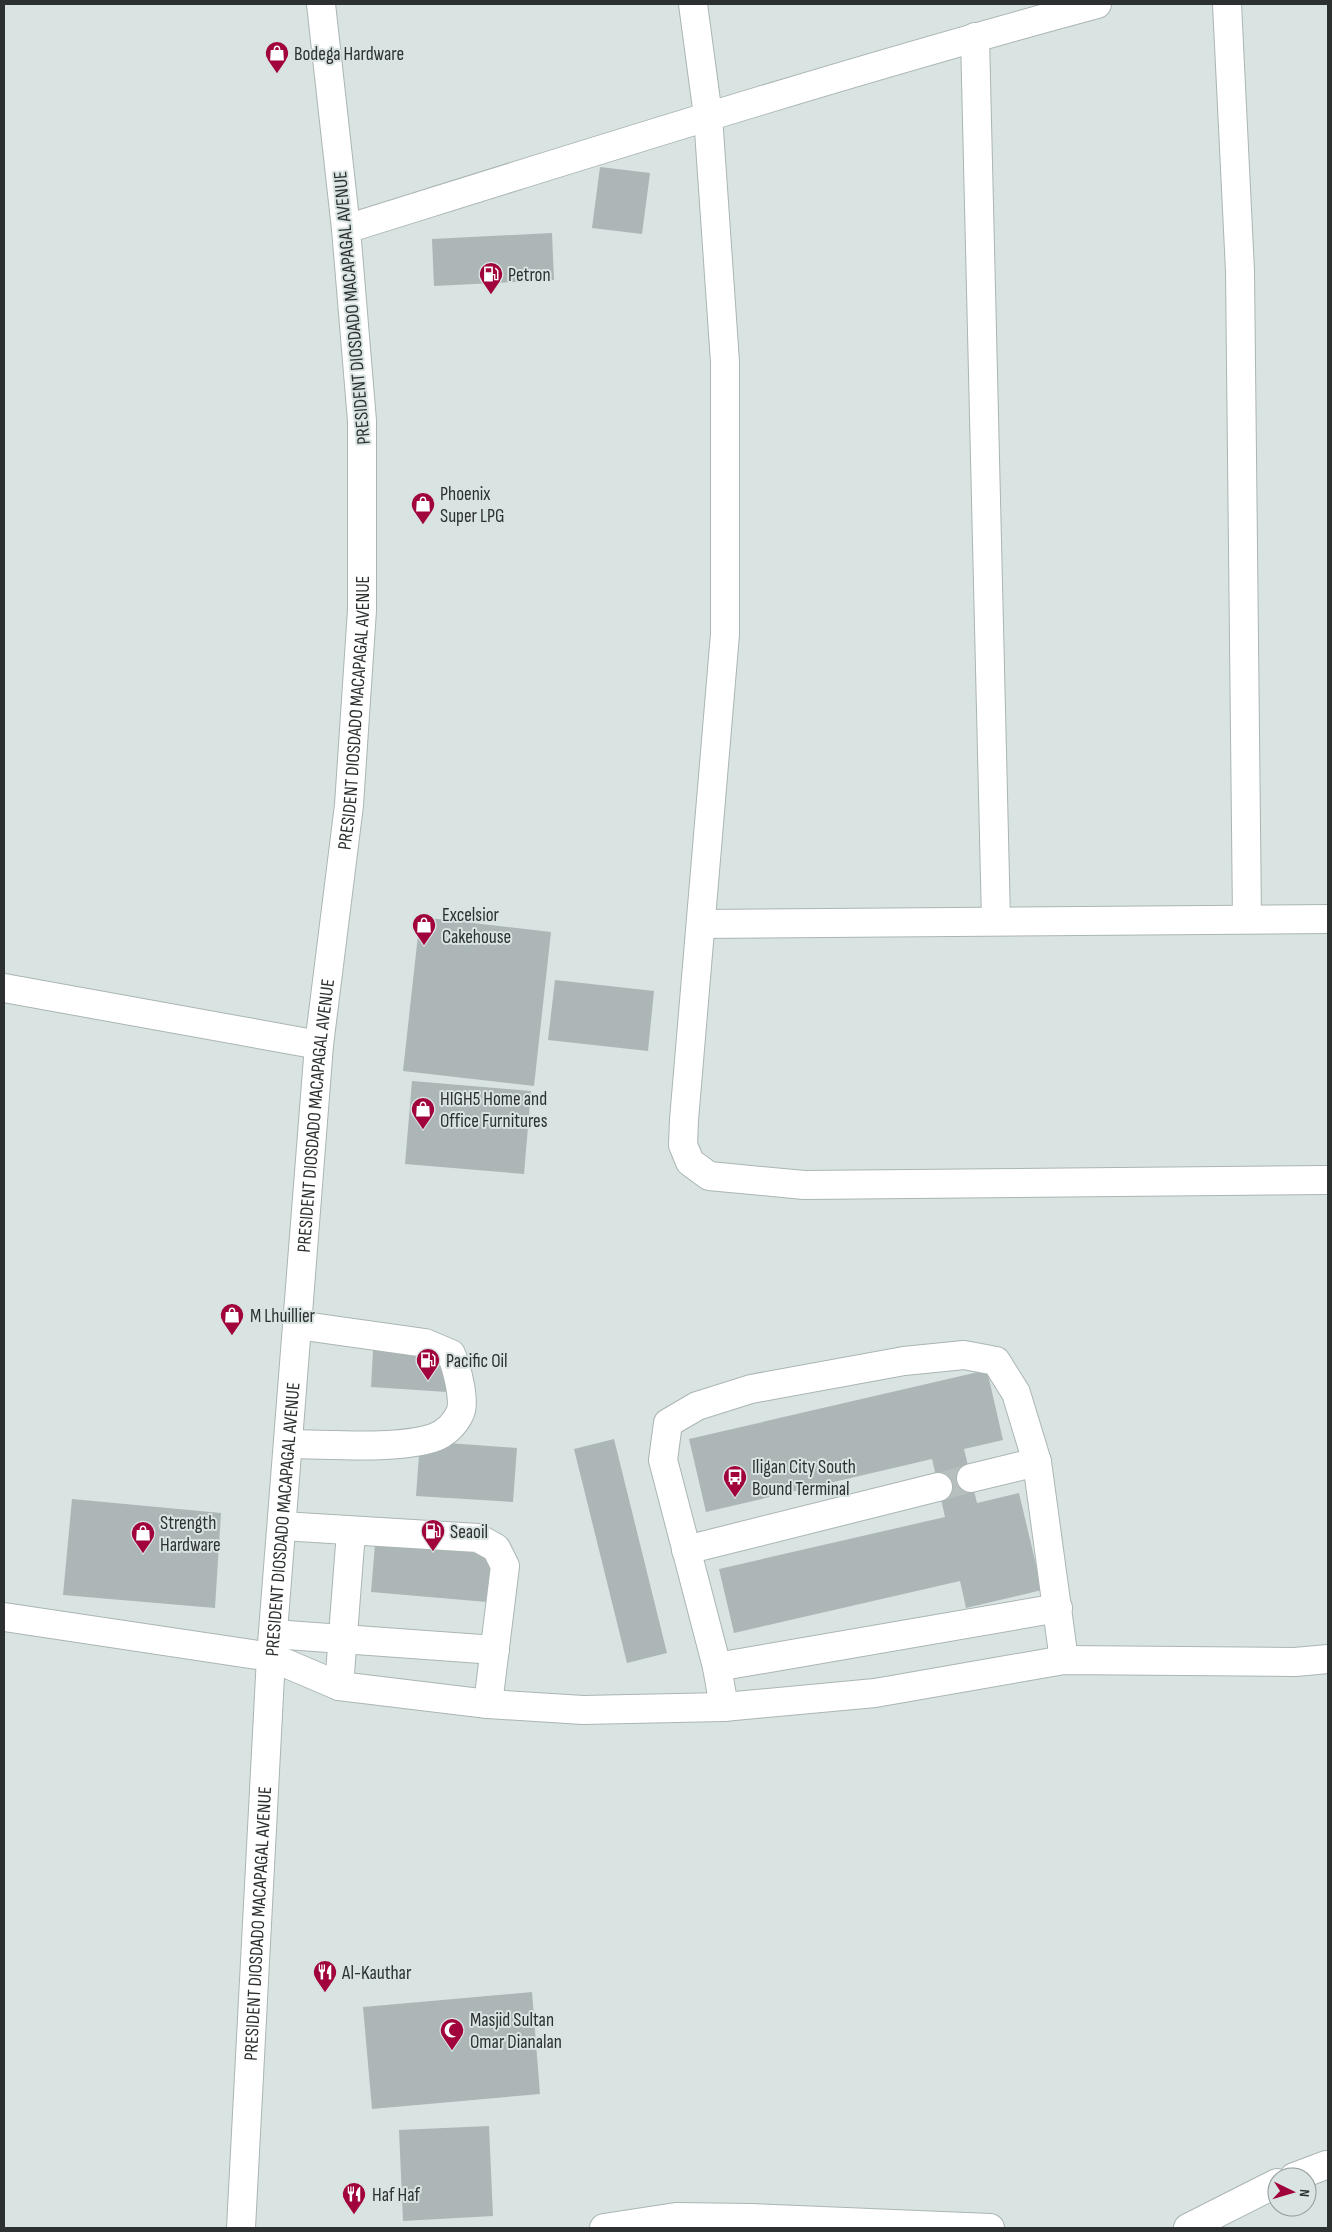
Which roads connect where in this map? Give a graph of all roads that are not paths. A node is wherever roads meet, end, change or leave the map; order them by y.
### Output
1 (321, 4) edge
2 (693, 4) edge
3 (1097, 4) edge
4 (1227, 4) edge
5 (975, 37) junction
6 (708, 116) junction
7 (346, 229) junction
8 (1328, 918) edge
9 (1247, 919) junction
10 (996, 921) junction
11 (702, 924) junction
12 (4, 988) edge
13 (319, 1045) junction
14 (1328, 1180) edge
15 (297, 1325) junction
16 (288, 1444) junction
17 (1037, 1462) junction
18 (971, 1478) tunnel mouth
19 (938, 1487) tunnel mouth
20 (282, 1526) junction
21 (350, 1532) junction
22 (686, 1550) junction
23 (1058, 1608) junction
24 (4, 1617) edge
25 (342, 1639) junction
26 (272, 1646) junction
27 (495, 1650) junction
28 (1328, 1659) edge
29 (1064, 1660) junction
30 (717, 1668) junction
31 (339, 1686) junction
32 (488, 1704) junction
33 (724, 1707) junction
34 (1326, 2166) dead end
35 (1317, 2169) edge
36 (1267, 2188) edge
37 (241, 2228) edge
38 (604, 2228) edge
39 (990, 2228) edge
40 (1188, 2228) edge

1 - 7 main road, PRESIDENT DIOSDADO MACAPAGAL AVENUE
2 - 6 main road
3 - 5 main road
4 - 9 main road
5 - 6 main road
5 - 10 main road
6 - 7 main road
6 - 11 main road
7 - 13 main road, PRESIDENT DIOSDADO MACAPAGAL AVENUE
8 - 9 main road
9 - 10 main road
10 - 11 main road
11 - 14 main road
12 - 13 main road
13 - 15 main road, PRESIDENT DIOSDADO MACAPAGAL AVENUE
15 - 16 main road, PRESIDENT DIOSDADO MACAPAGAL AVENUE
15 - 16 main road
16 - 20 main road, PRESIDENT DIOSDADO MACAPAGAL AVENUE
17 - 18 main road
17 - 22 main road
17 - 23 main road
19 - 22 main road
20 - 21 main road
20 - 26 main road, PRESIDENT DIOSDADO MACAPAGAL AVENUE
21 - 25 main road
21 - 27 main road
22 - 30 main road
23 - 29 main road
23 - 30 main road
24 - 26 main road
25 - 26 main road
25 - 27 main road
25 - 31 main road
26 - 31 main road
26 - 37 main road, PRESIDENT DIOSDADO MACAPAGAL AVENUE
27 - 32 main road
28 - 29 main road
29 - 33 main road
30 - 33 main road
31 - 32 main road
32 - 33 main road
34 - 35 main road
36 - 40 main road
38 - 39 main road

